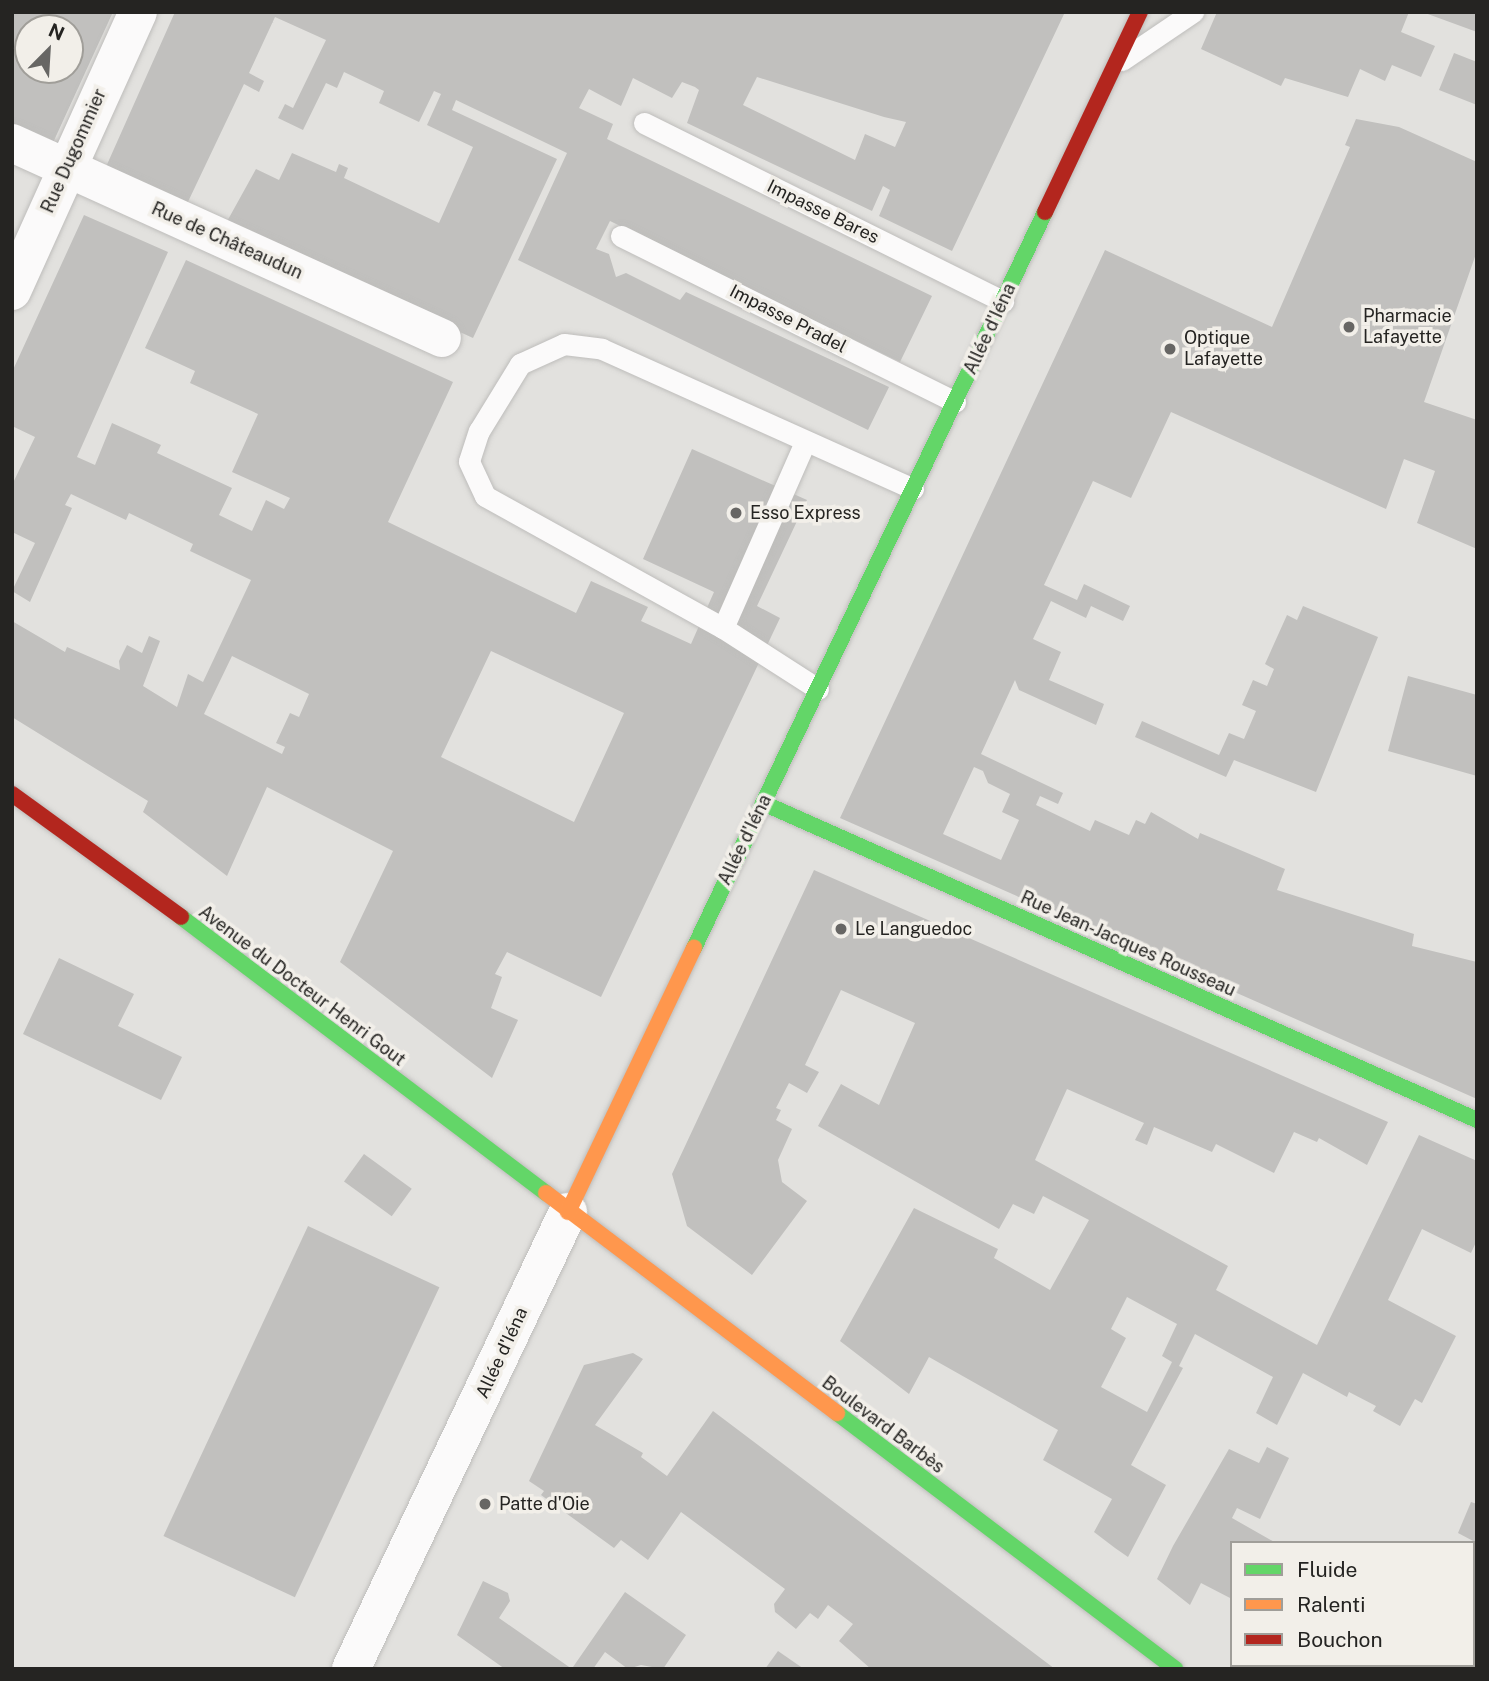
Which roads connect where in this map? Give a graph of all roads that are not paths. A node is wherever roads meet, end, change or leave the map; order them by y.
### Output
1 (138, 12) edge
2 (1140, 12) edge
3 (1193, 12) edge
4 (1115, 65) junction
5 (644, 123) dead end
6 (12, 143) edge
7 (66, 168) junction
8 (621, 236) dead end
9 (12, 291) edge
10 (1003, 301) junction
11 (442, 338) dead end
12 (955, 402) junction
13 (805, 442) junction
14 (913, 489) junction
15 (723, 628) junction
16 (818, 688) junction
17 (12, 794) edge
18 (763, 803) junction
19 (1477, 1120) edge
20 (568, 1212) junction
21 (351, 1669) edge
22 (1175, 1669) edge

1 - 7 street, Rue Dugommier
2 - 4 main road, Allée d'Iéna
3 - 4 lane
4 - 10 main road, Allée d'Iéna
5 - 10 lane, Impasse Bares
6 - 7 street, Rue de Châteaudun
7 - 9 street, Rue Dugommier
7 - 11 street, Rue de Châteaudun
8 - 12 lane, Impasse Pradel
10 - 12 main road, Allée d'Iéna
12 - 14 main road, Allée d'Iéna
13 - 14 lane
13 - 15 lane
13 - 15 lane
14 - 16 main road, Allée d'Iéna
15 - 16 lane
16 - 18 main road, Allée d'Iéna
17 - 20 main road, Avenue du Docteur Henri Gout
18 - 19 main road, Rue Jean-Jacques Rousseau
18 - 20 main road, Allée d'Iéna
20 - 21 street, Allée d'Iéna
20 - 22 main road, Boulevard Barbès

